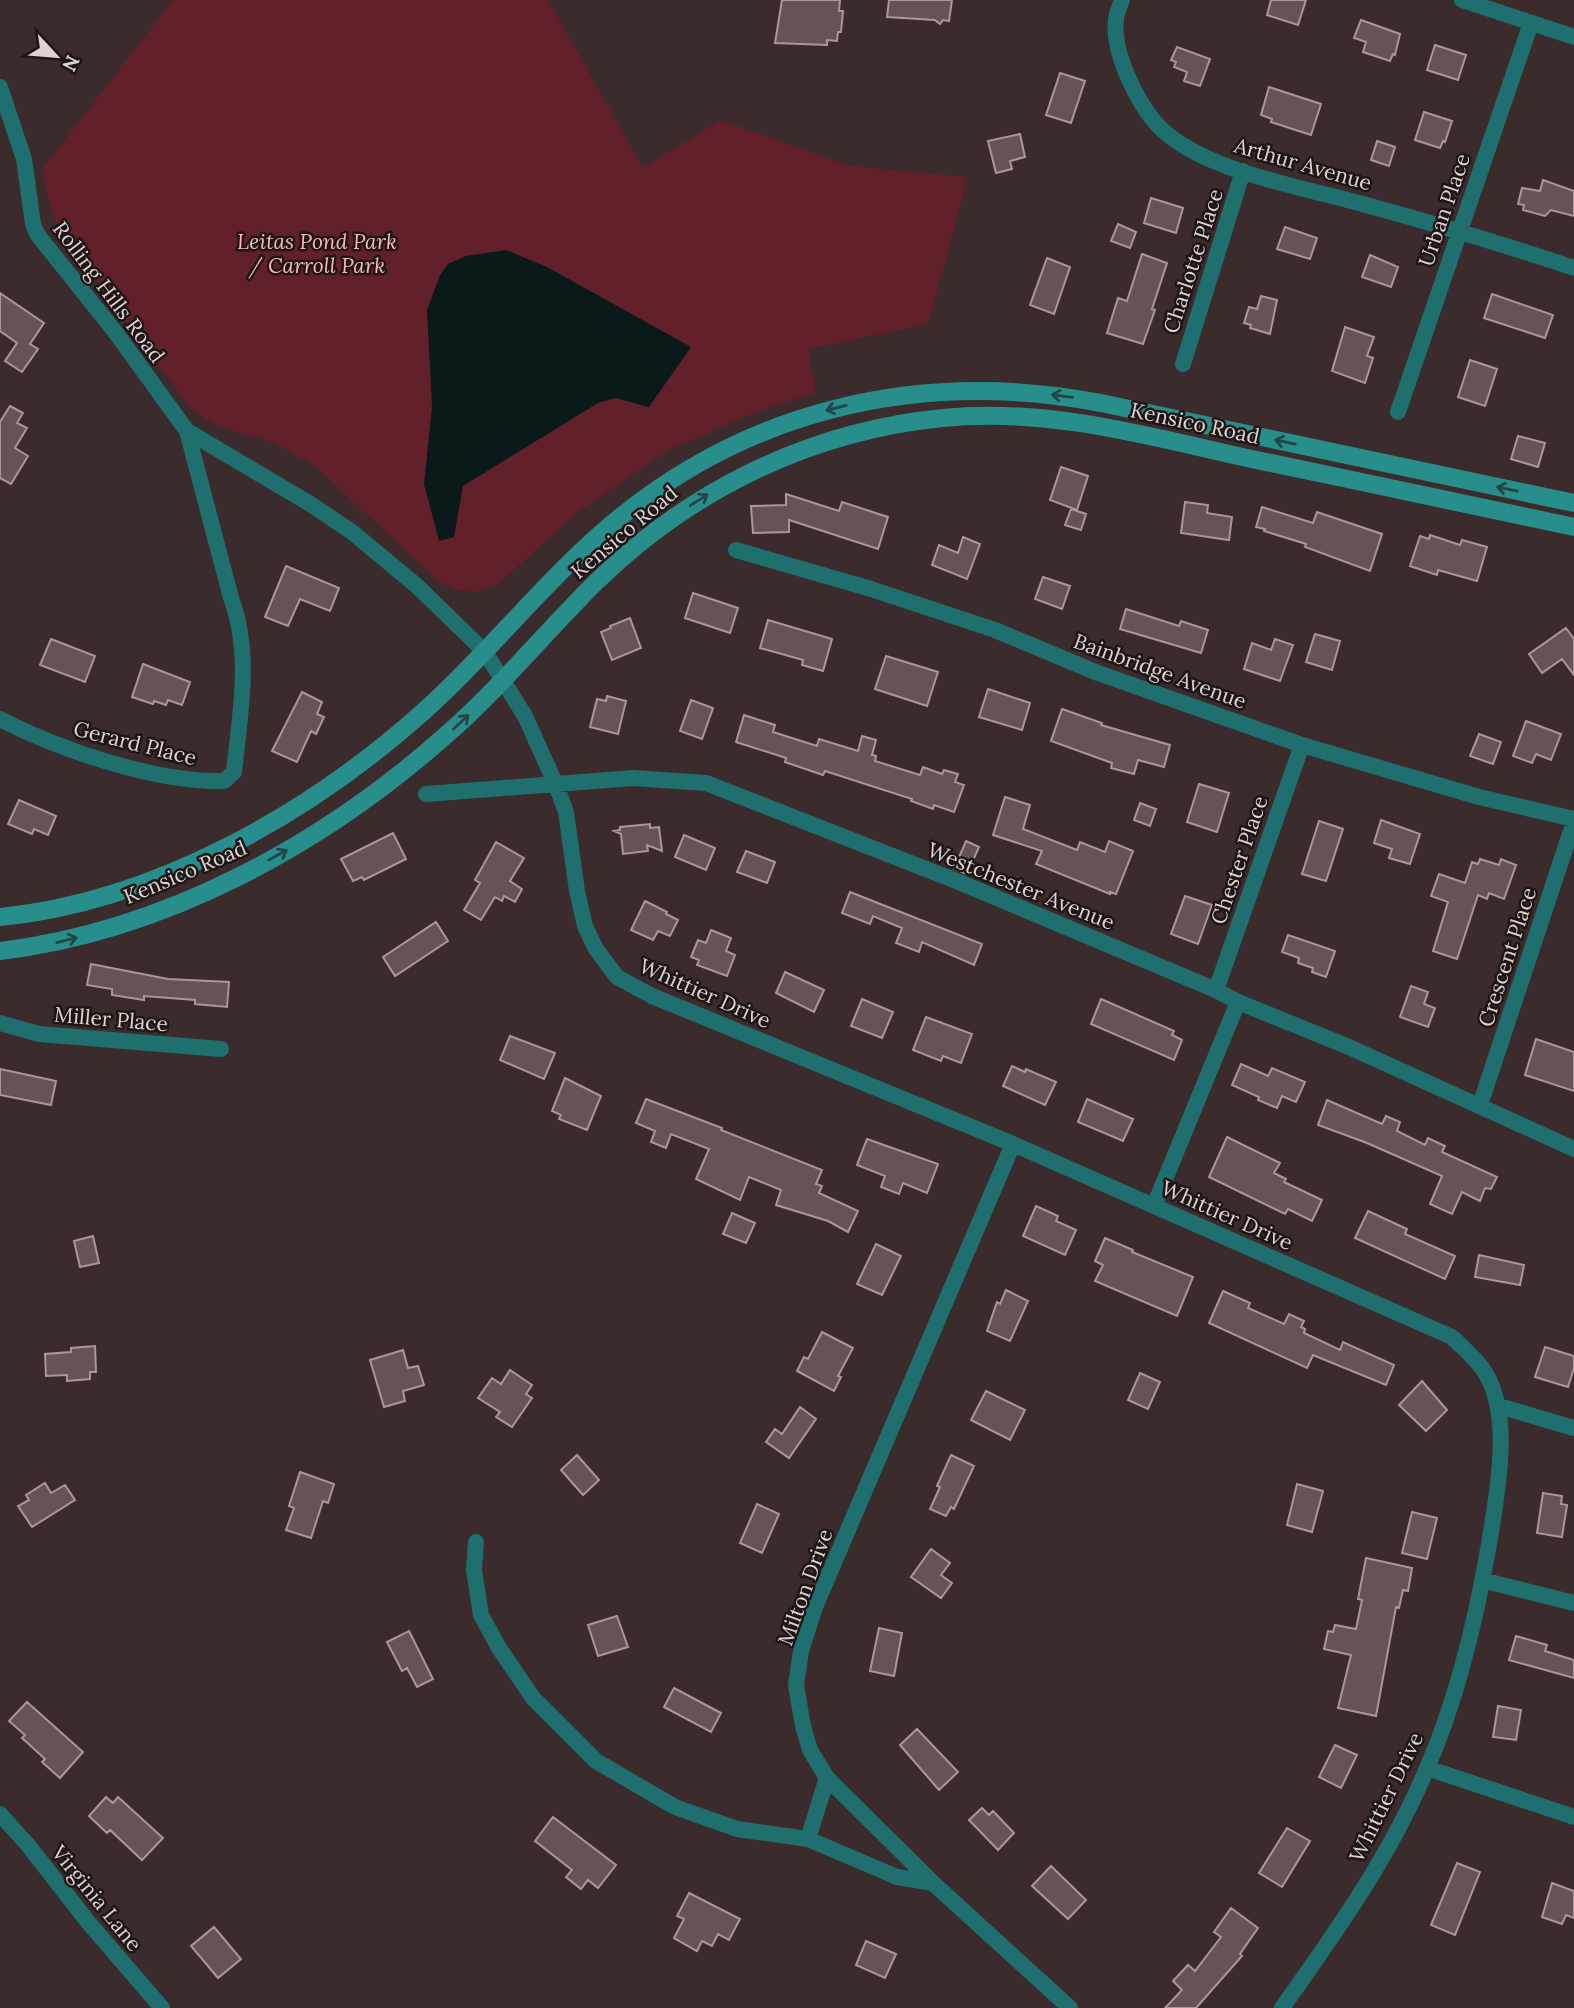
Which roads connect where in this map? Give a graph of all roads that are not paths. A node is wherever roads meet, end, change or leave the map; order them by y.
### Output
1 (1122, 0) edge
2 (1462, 0) edge
3 (1531, 23) junction
4 (1574, 37) edge
5 (0, 87) edge
6 (1244, 171) junction
7 (1460, 230) junction
8 (1574, 268) edge
9 (1183, 363) dead end
10 (1398, 412) dead end
11 (187, 431) junction
12 (1574, 503) edge
13 (1574, 527) edge
14 (736, 550) dead end
15 (495, 666) junction
16 (0, 719) edge
17 (1302, 745) junction
18 (224, 781) joint
19 (556, 785) junction
20 (426, 794) dead end
21 (1574, 820) edge
22 (0, 917) edge
23 (0, 951) edge
24 (1216, 990) junction
25 (1238, 1002) junction
26 (0, 1023) edge
27 (221, 1049) dead end
28 (1480, 1105) junction
29 (1013, 1144) junction
30 (1574, 1149) edge
31 (1154, 1206) junction
32 (1499, 1406) junction
33 (1574, 1428) edge
34 (476, 1542) dead end
35 (1482, 1580) junction
36 (1574, 1603) edge
37 (1427, 1768) junction
38 (827, 1778) junction
39 (0, 1814) edge
40 (1574, 1816) edge
41 (808, 1839) junction
42 (933, 1884) junction
43 (162, 2008) edge
44 (1070, 2008) edge
45 (1282, 2008) edge

1 - 6 street, Arthur Avenue
2 - 3 street
3 - 4 street
3 - 7 street, Urban Place
5 - 11 street, Rolling Hills Road
6 - 7 street, Arthur Avenue
6 - 9 street, Charlotte Place
7 - 8 street, Arthur Avenue
7 - 10 street, Urban Place
11 - 15 street, Rolling Hills Road
11 - 18 street, Rolling Hills Road
12 -> 15 street, Kensico Road
15 -> 13 street, Kensico Road
14 - 17 street, Bainbridge Avenue
15 - 19 street, Whittier Drive
15 - 22 street, Kensico Road
23 -> 15 street, Kensico Road
16 - 18 street, Gerard Place
17 - 21 street, Bainbridge Avenue
17 - 24 street, Chester Place
19 - 20 street, Westchester Avenue
19 - 24 street, Westchester Avenue
19 - 29 street, Whittier Drive
21 - 28 street, Crescent Place
24 - 25 street, Westchester Avenue
25 - 28 street, Westchester Avenue
25 - 31 street
26 - 27 street, Miller Place
28 - 30 street, Westchester Avenue
29 - 31 street, Whittier Drive
29 - 38 street, Milton Drive
31 - 32 street, Whittier Drive
32 - 33 street
32 - 35 street, Whittier Drive
34 - 41 street
35 - 36 street
35 - 37 street, Whittier Drive
37 - 40 street
37 - 45 street, Whittier Drive
38 - 41 street
38 - 42 street, Milton Drive
39 - 43 street, Virginia Lane
41 - 42 street
42 - 44 street, Milton Drive

